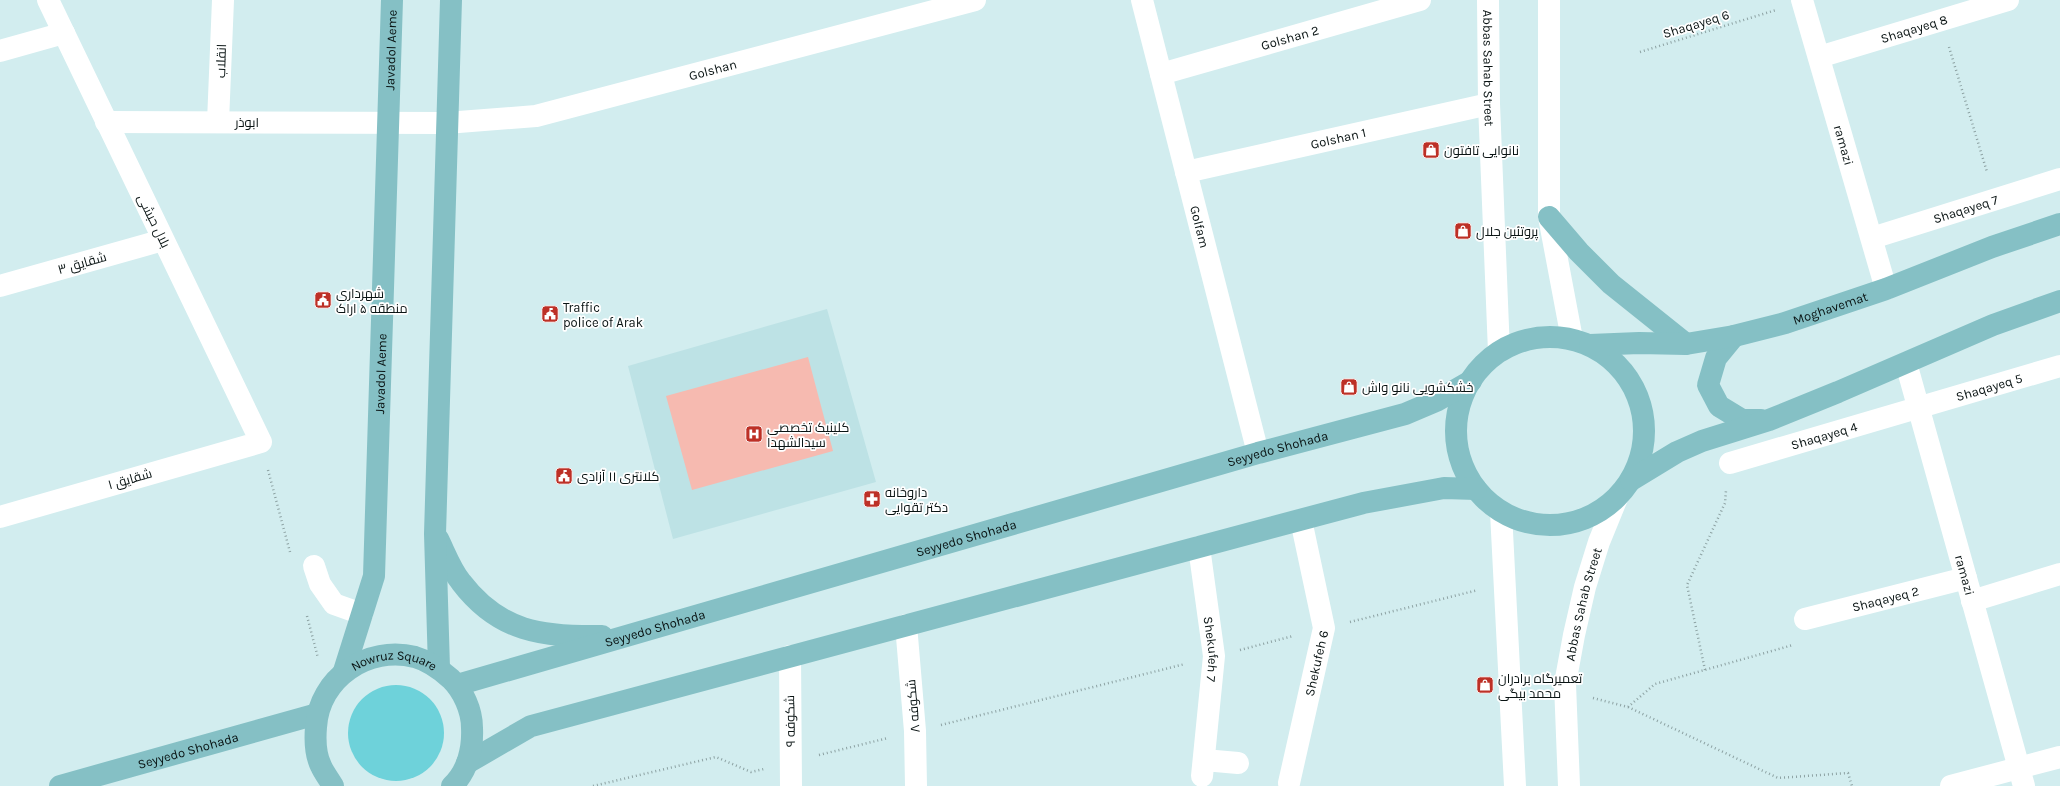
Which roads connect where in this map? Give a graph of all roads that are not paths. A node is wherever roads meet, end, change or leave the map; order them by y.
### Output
1 (48, 0) edge
2 (223, 0) edge
3 (392, 0) edge
4 (451, 0) edge
5 (976, 0) edge
6 (1142, 0) edge
7 (1420, 0) edge
8 (1488, 0) edge
9 (1549, 0) edge
10 (2008, 0) edge
11 (1803, 1) edge
12 (64, 33) junction
13 (0, 52) edge
14 (1819, 57) junction
15 (1161, 74) junction
16 (1490, 104) junction
17 (106, 122) junction
18 (218, 122) junction
19 (388, 123) junction
20 (446, 123) junction
21 (1186, 172) junction
22 (2060, 179) edge
23 (1549, 217) junction
24 (2060, 224) edge
25 (1872, 238) junction
26 (163, 240) junction
27 (0, 286) edge
28 (1886, 289) junction
29 (2060, 301) edge
30 (1734, 336) junction
31 (1581, 342) junction
32 (1686, 344) junction
33 (1499, 352) junction
34 (1906, 363) junction
35 (2060, 366) edge
36 (1471, 381) junction
37 (1919, 408) junction
38 (1769, 420) junction
39 (261, 442) joint
40 (1258, 453) junction
41 (1730, 463) dead end
42 (1631, 480) junction
43 (1476, 489) junction
44 (1617, 498) junction
45 (1501, 512) junction
46 (0, 516) edge
47 (1301, 520) junction
48 (435, 534) junction
49 (1199, 547) junction
50 (314, 566) dead end
51 (2060, 574) edge
52 (1966, 578) junction
53 (1972, 600) junction
54 (362, 614) junction
55 (1805, 618) road end
56 (906, 625) junction
57 (627, 636) junction
58 (790, 656) junction
59 (439, 668) junction
60 (344, 672) junction
61 (457, 685) junction
62 (316, 714) junction
63 (2060, 757) edge
64 (467, 763) junction
65 (1238, 763) dead end
66 (2022, 777) edge
67 (1289, 783) dead end
68 (60, 786) edge
69 (334, 786) edge
70 (452, 786) edge
71 (791, 786) edge
72 (916, 786) edge
73 (1515, 786) edge
74 (1569, 786) edge
75 (1951, 786) edge

1 - 12 street, بلال حبشی
2 - 18 street, انقلاب
3 - 19 main road, Javadol Aeme
4 - 20 main road
5 - 20 street, Golshan
6 - 15 street, Golfam
7 - 15 street, Golshan 2
8 - 16 street, Abbas Sahab Street
9 - 23 street
10 - 14 street, Shaqayeq 8
11 - 14 street, ramazi
12 - 13 street
12 - 17 street, بلال حبشی
14 - 25 street, ramazi
15 - 21 street, Golfam
16 - 21 street, Golshan 1
16 - 33 street, Abbas Sahab Street
17 - 18 street, ابوذر
17 - 26 street, بلال حبشی
18 - 19 street, ابوذر
19 - 20 street, Golshan
19 - 54 main road, Javadol Aeme
20 - 48 main road
21 - 40 street, Golfam
22 - 25 street, Shaqayeq 7
23 - 31 street
23 - 32 main road
24 - 28 main road, Moghavemat
25 - 28 street, ramazi
26 - 27 street, شقایق ۳
26 - 39 street, بلال حبشی
28 - 30 main road, Moghavemat
29 - 34 main road
30 - 32 main road, Moghavemat
30 - 38 main road
31 - 32 main road, Moghavemat
31 - 33 main road, Moghavemat
31 - 42 main road
33 - 36 main road, Moghavemat
34 - 37 street, ramazi
34 - 38 main road
35 - 37 street, Shaqayeq 5
36 - 40 main road, Seyyedo Shohada
36 - 43 main road
37 - 41 street, Shaqayeq 4
37 - 52 street, ramazi
38 - 42 main road
39 - 46 street, شقایق ۱
40 - 57 main road, Seyyedo Shohada
42 - 44 main road
43 - 45 main road
43 - 47 main road
44 - 45 main road
44 - 74 street, Abbas Sahab Street
45 - 73 street
47 - 49 main road
47 - 67 street, Shekufeh 6
48 - 57 main road
48 - 59 main road
49 - 56 main road
49 - 65 street, Shekufeh 7
50 - 54 street
51 - 53 street
52 - 53 street, ramazi
52 - 55 street, Shaqayeq 2
53 - 66 street, ramazi
54 - 60 main road, Javadol Aeme
56 - 58 main road
56 - 72 street, شکوفه ۸
57 - 61 main road, Seyyedo Shohada
58 - 64 main road
58 - 71 street, شکوفه ۹
59 - 60 main road, Nowruz Square
59 - 61 main road, Nowruz Square
60 - 62 main road, Nowruz Square
61 - 64 main road, Nowruz Square
62 - 68 main road, Seyyedo Shohada
62 - 69 main road, Nowruz Square
63 - 66 street
64 - 70 main road, Nowruz Square
66 - 75 street

